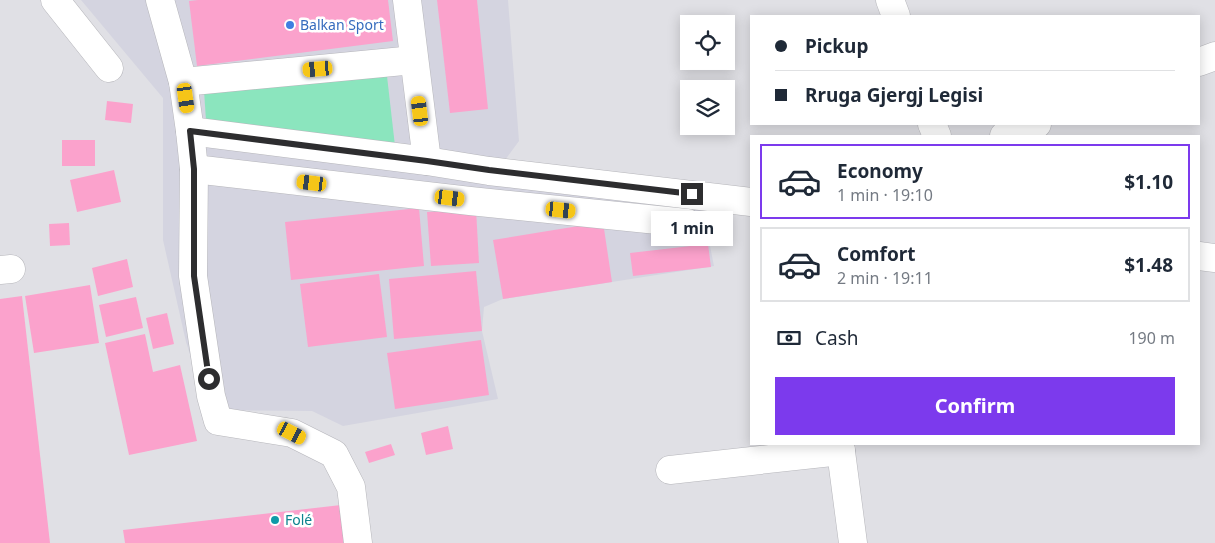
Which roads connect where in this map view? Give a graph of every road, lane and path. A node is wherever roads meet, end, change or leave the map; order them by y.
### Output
1 (54, 0) edge
2 (160, 0) edge
3 (407, 0) edge
4 (890, 0) edge
5 (896, 15) edge
6 (1215, 56) edge
7 (414, 60) junction
8 (1200, 62) edge
9 (109, 68) dead end
10 (183, 82) junction
11 (1034, 125) edge
12 (190, 131) junction
13 (1007, 135) edge
14 (427, 161) junction
15 (194, 169) junction
16 (750, 202) edge
17 (687, 223) dead end
18 (1200, 256) edge
19 (1215, 258) edge
20 (841, 448) edge
21 (670, 470) dead end
22 (358, 543) edge
23 (852, 543) edge

1 - 9 street
2 - 10 street
3 - 7 street
4 - 5 street
6 - 8 street
7 - 10 street
7 - 14 street
10 - 12 street
11 - 13 street
12 - 14 street
12 - 15 street
14 - 16 street
15 - 17 street
15 - 22 street
18 - 19 street
20 - 21 street
20 - 23 street

